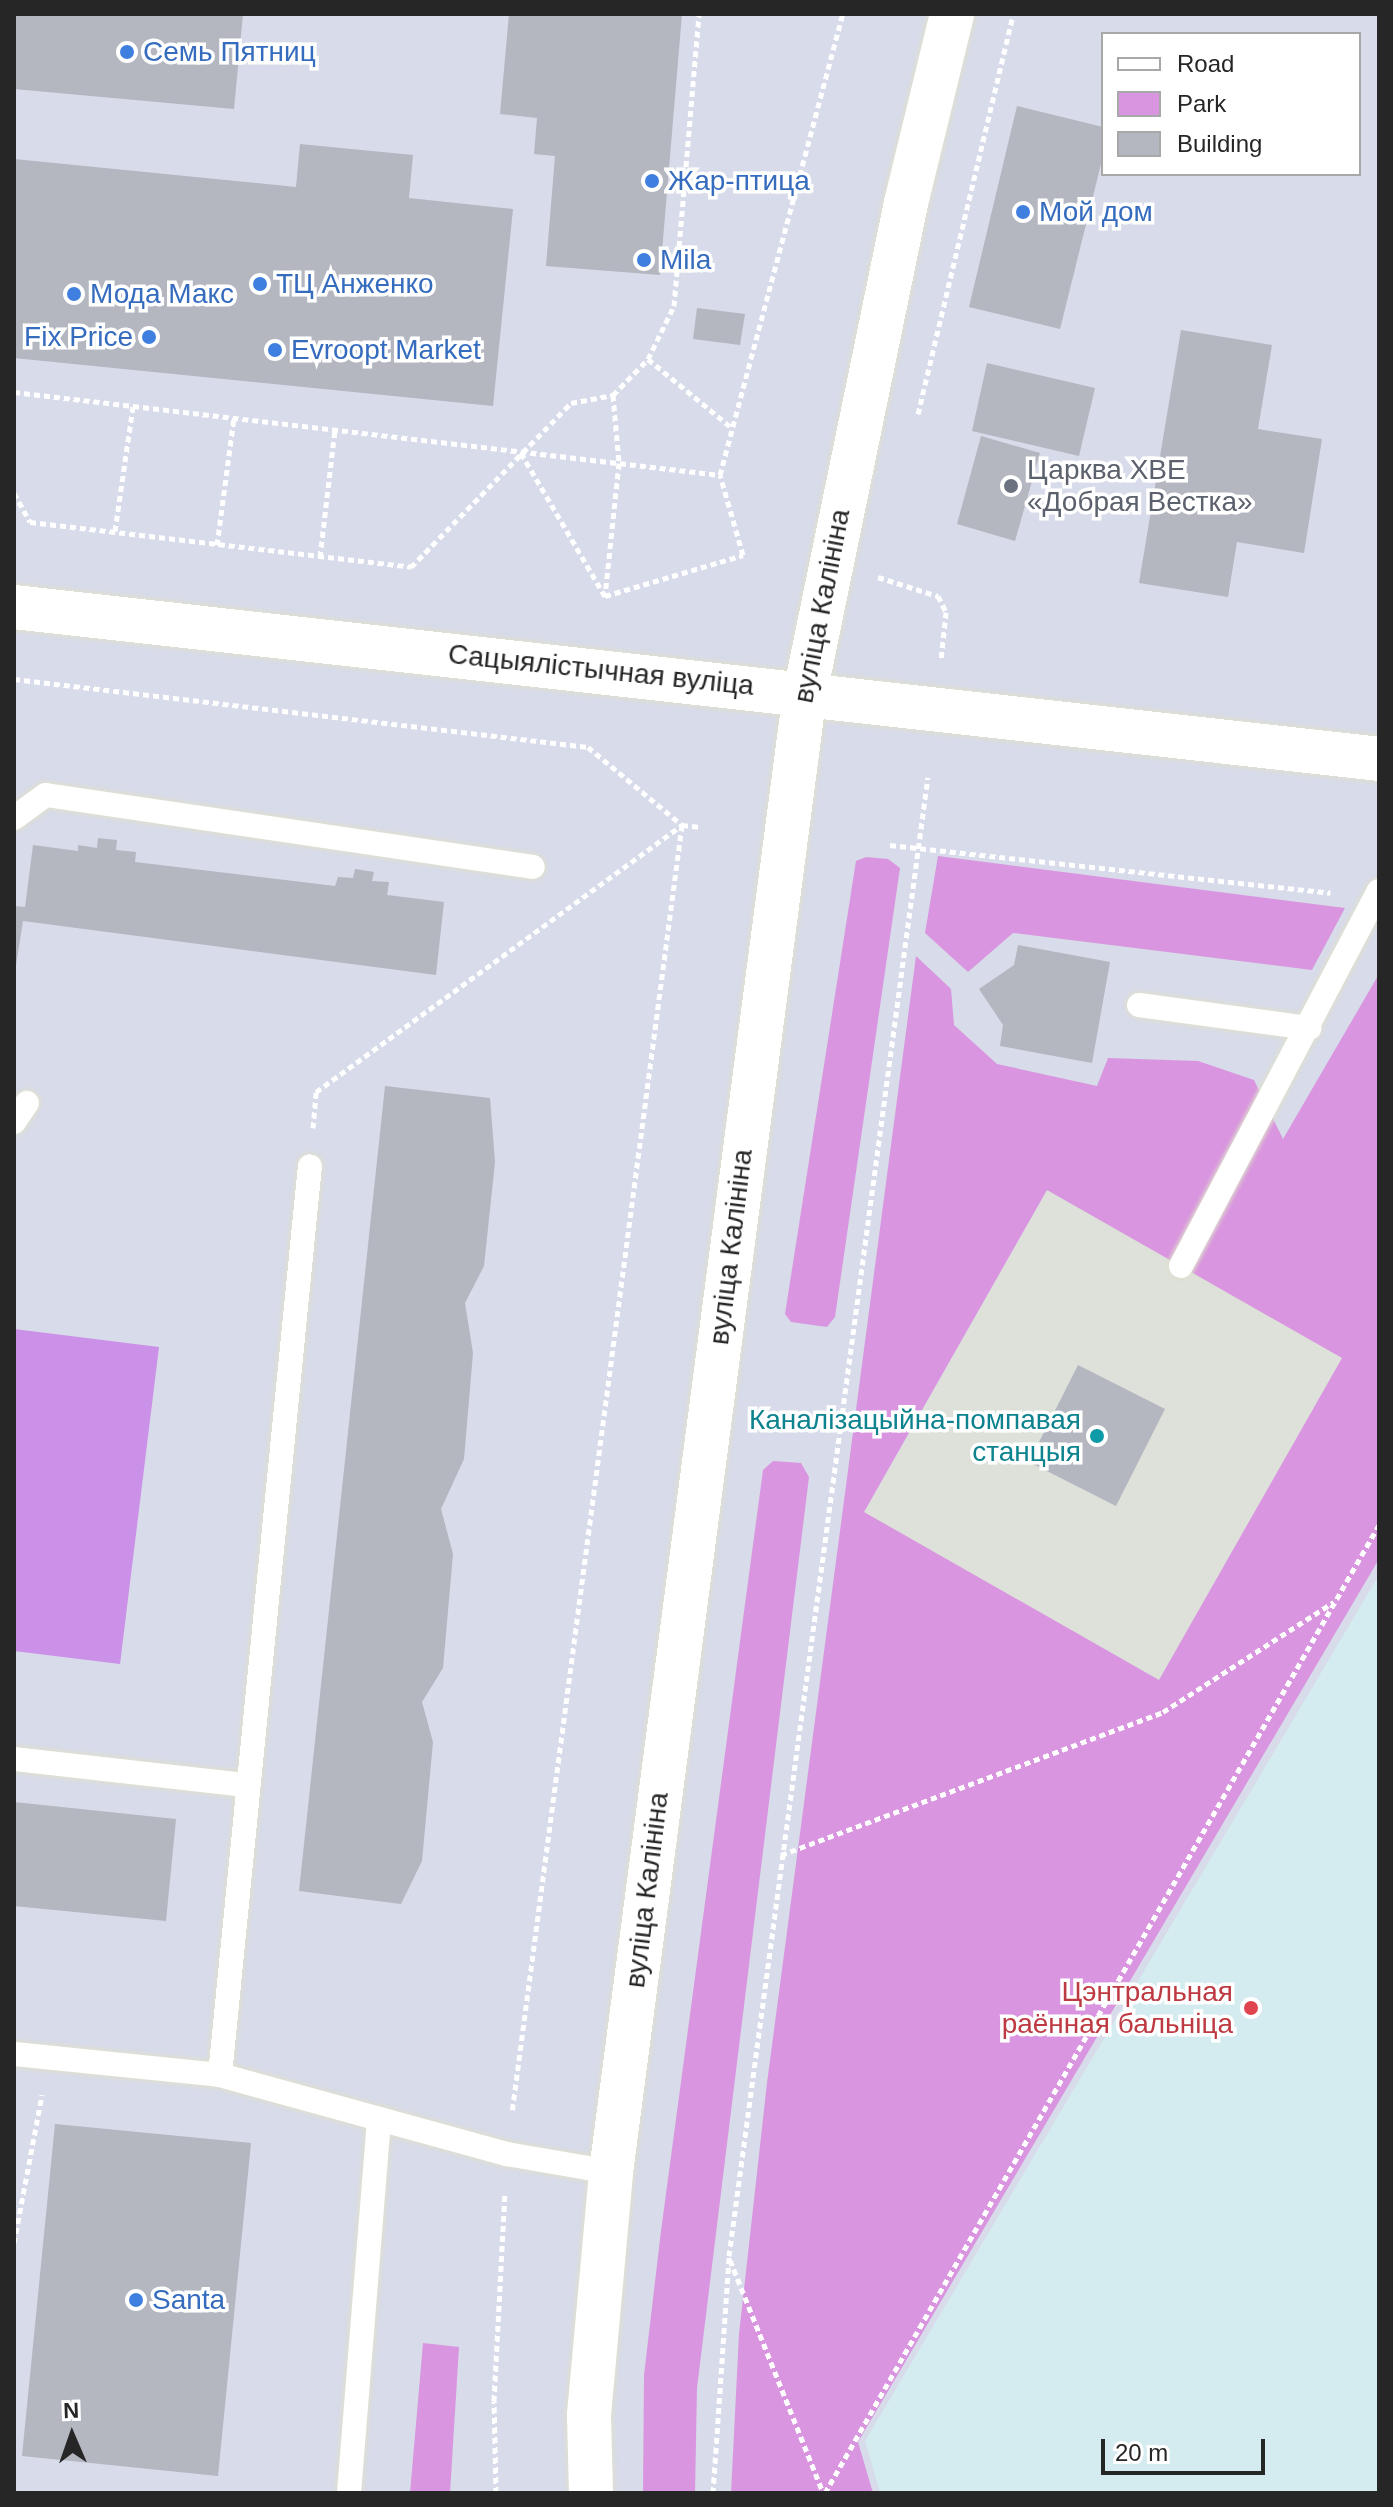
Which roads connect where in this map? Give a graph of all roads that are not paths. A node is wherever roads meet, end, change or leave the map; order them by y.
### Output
1 (952, 14) edge
2 (14, 607) edge
3 (805, 693) junction
4 (1379, 759) edge
5 (14, 818) edge
6 (533, 867) dead end
7 (1377, 895) edge
8 (1139, 1005) dead end
9 (1309, 1028) junction
10 (310, 1166) road end
11 (1181, 1266) dead end
12 (14, 1759) edge
13 (246, 1785) junction
14 (14, 2054) edge
15 (220, 2075) junction
16 (379, 2119) junction
17 (611, 2172) junction
18 (349, 2493) edge
19 (591, 2493) edge

1 - 3 main road, вуліца Калініна
2 - 3 main road, Сацыялістычная вуліца
3 - 4 main road, Сацыялістычная вуліца
3 - 17 main road, вуліца Калініна
5 - 6 lane
7 - 9 lane
8 - 9 lane
9 - 11 lane
10 - 13 lane
12 - 13 lane
13 - 15 lane
14 - 15 lane
15 - 16 lane
16 - 17 lane
16 - 18 lane
17 - 19 main road, вуліца Калініна

